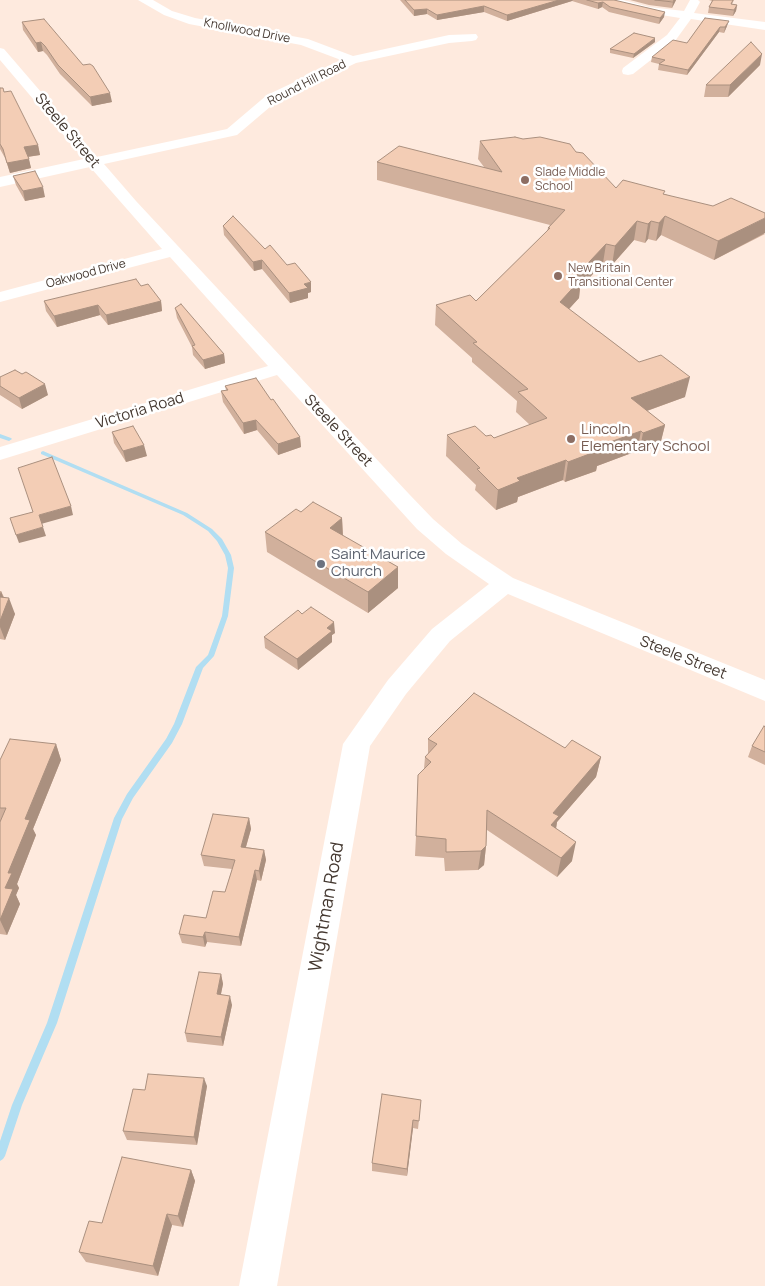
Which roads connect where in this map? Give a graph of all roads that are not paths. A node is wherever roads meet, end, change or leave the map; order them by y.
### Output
1 (144, 0) edge
2 (609, 0) edge
3 (695, 0) edge
4 (687, 16) junction
5 (765, 26) edge
6 (472, 37) dead end
7 (0, 52) edge
8 (352, 60) junction
9 (628, 71) dead end
10 (93, 161) junction
11 (0, 182) edge
12 (173, 251) junction
13 (0, 297) edge
14 (280, 368) junction
15 (0, 454) edge
16 (505, 584) junction
17 (765, 691) edge
18 (258, 1286) edge

1 - 8 street, Knollwood Drive
2 - 4 street
3 - 4 street
4 - 5 street
4 - 9 street
6 - 8 street, Round Hill Road
7 - 10 street, Steele Street
8 - 10 street, Round Hill Road
10 - 11 street, Round Hill Road
10 - 12 street, Steele Street
12 - 13 street, Oakwood Drive
12 - 14 street, Steele Street
14 - 15 street, Victoria Road
14 - 16 street, Steele Street
16 - 17 street, Steele Street
16 - 18 street, Wightman Road

